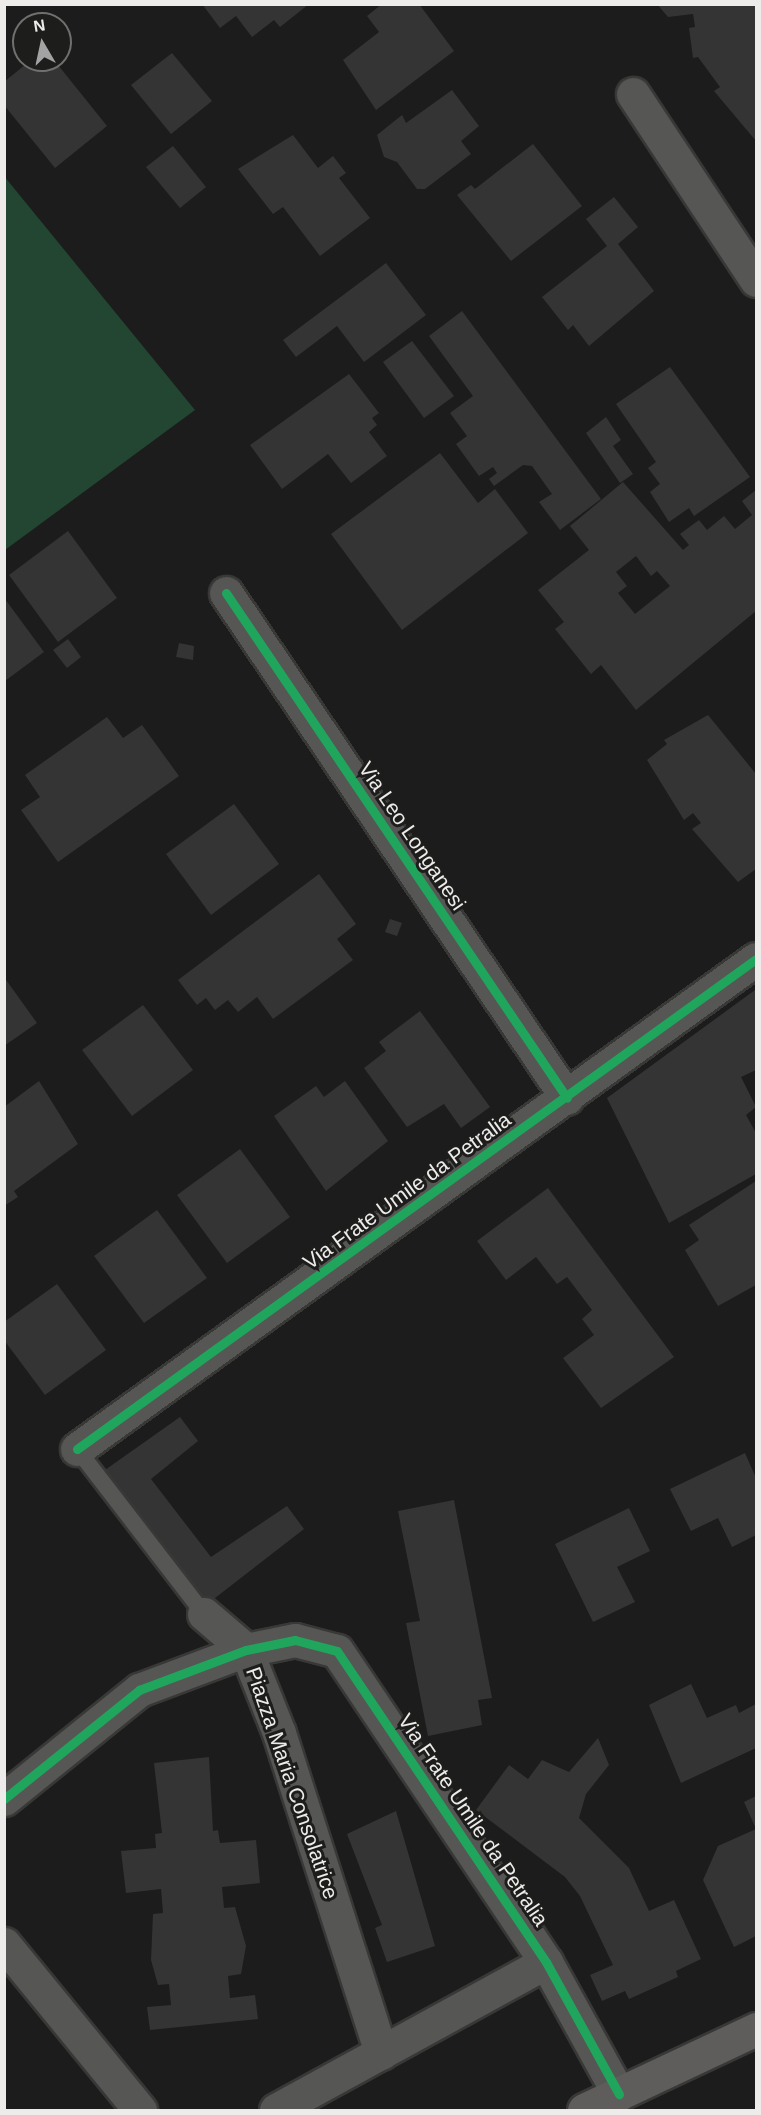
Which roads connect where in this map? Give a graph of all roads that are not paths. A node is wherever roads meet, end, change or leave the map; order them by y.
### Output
1 (633, 94) dead end
2 (754, 270) edge
3 (226, 593) dead end
4 (756, 959) edge
5 (567, 1098) junction
6 (77, 1449) joint
7 (204, 1614) joint
8 (246, 1650) junction
9 (4, 1799) edge
10 (4, 1944) edge
11 (546, 1962) junction
12 (756, 2029) edge
13 (381, 2053) junction
14 (619, 2094) junction
15 (140, 2110) edge
16 (276, 2110) edge
17 (584, 2110) edge

1 - 2 street
3 - 5 street, Via Leo Longanesi
4 - 5 street, Via Frate Umile da Petralia
5 - 6 street, Via Frate Umile da Petralia
6 - 7 lane, Via Frate Umile da Petralia
7 - 8 street, Via Frate Umile da Petralia
8 - 9 street, Piazza Maria Consolatrice
8 - 11 street, Via Frate Umile da Petralia
8 - 13 street, Piazza Maria Consolatrice
10 - 15 street
11 - 13 street
11 - 14 street, Via Frate Umile da Petralia
12 - 14 street
13 - 16 street
14 - 17 street

